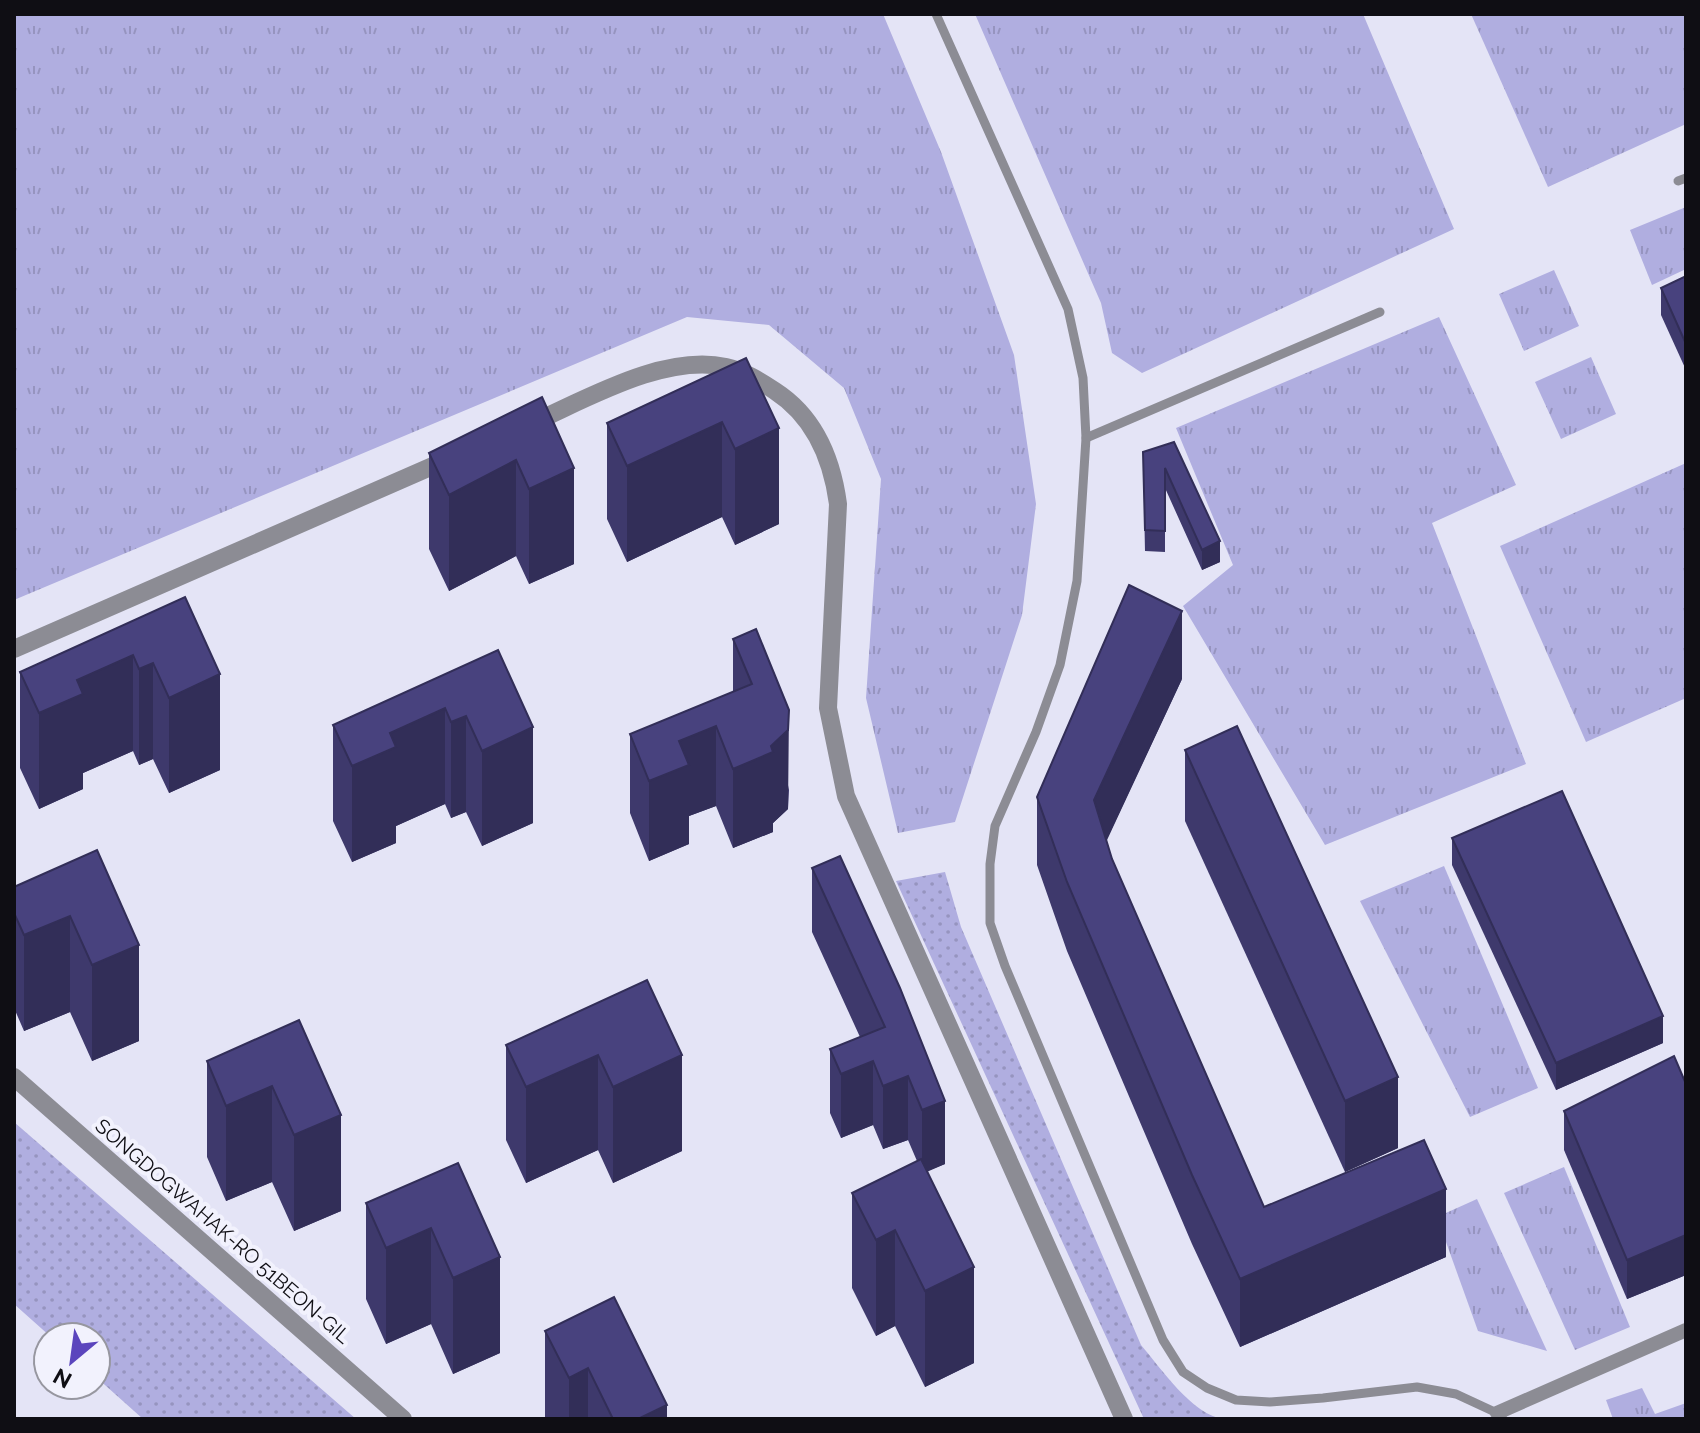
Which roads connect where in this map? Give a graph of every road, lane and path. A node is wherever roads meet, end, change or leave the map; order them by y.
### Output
1 (936, 14) edge
2 (1380, 312) dead end
3 (518, 429) edge
4 (1086, 438) junction
5 (475, 448) edge
6 (14, 649) edge
7 (14, 1077) edge
8 (1686, 1330) edge
9 (1500, 1416) edge
10 (403, 1419) edge
11 (1124, 1419) edge

1 - 4 lane
2 - 4 lane
3 - 11 street
4 - 9 lane
5 - 6 street
7 - 10 street, SONGDOGWAHAK-RO 51BEON-GIL
8 - 9 street

